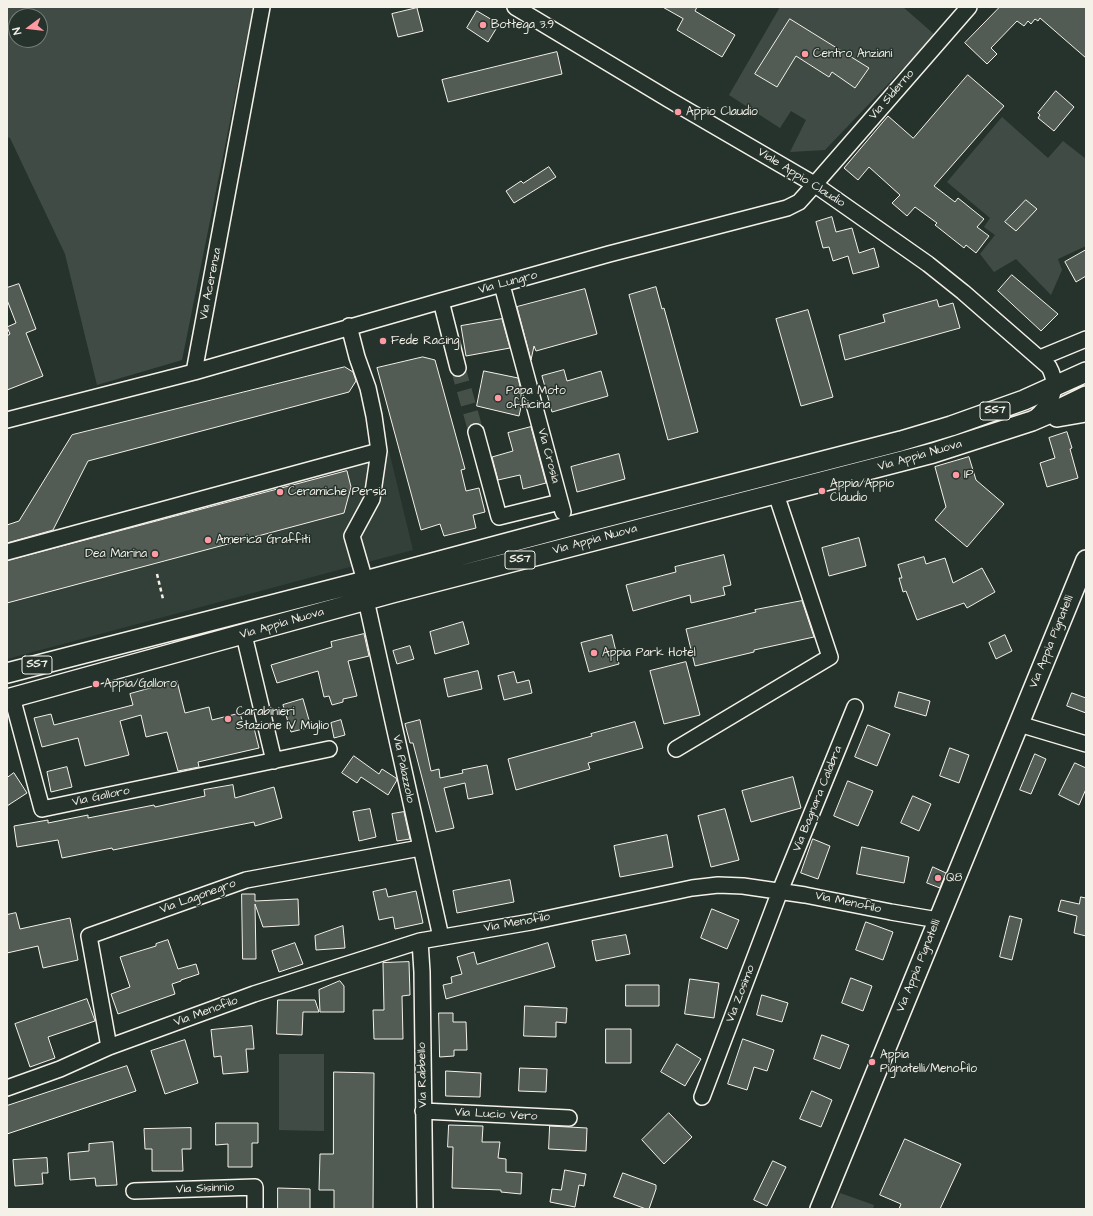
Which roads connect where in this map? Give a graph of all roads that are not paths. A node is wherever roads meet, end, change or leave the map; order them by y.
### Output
1 (262, 7) edge
2 (969, 7) edge
3 (522, 9) edge
4 (814, 184) junction
5 (502, 285) junction
6 (441, 301) junction
7 (349, 326) junction
8 (1086, 339) edge
9 (1040, 358) junction
10 (458, 368) tunnel mouth
11 (194, 372) junction
12 (1086, 372) edge
13 (1054, 386) junction
14 (1086, 396) edge
15 (1086, 412) edge
16 (7, 420) edge
17 (1032, 421) junction
18 (476, 432) tunnel mouth
19 (378, 451) junction
20 (776, 494) junction
21 (7, 552) edge
22 (1086, 560) edge
23 (365, 581) junction
24 (366, 600) junction
25 (244, 635) junction
26 (66, 657) junction
27 (7, 664) edge
28 (7, 674) edge
29 (9, 698) edge
30 (855, 707) dead end
31 (1018, 724) junction
32 (1086, 744) edge
33 (329, 749) dead end
34 (676, 749) dead end
35 (274, 761) junction
36 (420, 848) junction
37 (780, 891) junction
38 (938, 920) junction
39 (441, 937) junction
40 (420, 941) junction
41 (109, 1047) junction
42 (7, 1088) edge
43 (702, 1097) dead end
44 (423, 1111) junction
45 (568, 1118) dead end
46 (134, 1191) dead end
47 (255, 1209) edge
48 (425, 1209) edge
49 (820, 1209) edge

1 - 11 street, Via Acerenza
2 - 4 street, Via Siderno
3 - 4 street, Viale Appio Claudio
4 - 5 street, Via Lungro
4 - 9 street, Viale Appio Claudio
5 - 6 street, Via Lungro
5 - 18 street, Via Crosia
6 - 7 street, Via Lungro
6 - 10 street
7 - 11 street, Via Lungro
7 - 19 street
8 - 9 street
9 - 13 street, Viale Appio Claudio
11 - 16 street
12 - 13 main road, Via Appia Nuova / SS7
13 - 17 street
13 - 23 main road, Via Appia Nuova / SS7
14 - 17 main road, Via Appia Nuova / SS7
15 - 17 main road
17 - 20 main road, Via Appia Nuova / SS7
19 - 21 street
19 - 23 street
20 - 24 main road, Via Appia Nuova / SS7
20 - 34 street
22 - 31 main road, Via Appia Pignatelli
23 - 26 main road, Via Appia Nuova / SS7
24 - 25 main road, Via Appia Nuova / SS7
24 - 36 street, Via Palazzolo
25 - 29 main road, Via Appia Nuova / SS7
25 - 35 street
26 - 27 street, Via Appia Nuova
26 - 28 main road, Via Appia Nuova / SS7
29 - 35 street, Via Galloro
30 - 37 street, Via Bagnara Calabra
31 - 32 street
31 - 38 main road, Via Appia Pignatelli
33 - 35 street, Via Galloro
36 - 39 street, Via Palazzolo
36 - 41 street, Via Lagonegro
37 - 38 street, Via Menofilo
37 - 39 street, Via Menofilo
37 - 43 street, Via Zosimo
38 - 49 main road, Via Appia Pignatelli
39 - 40 street, Via Menofilo
40 - 41 street, Via Menofilo
40 - 44 street, Via Rabbello
41 - 42 street, Via Menofilo
44 - 45 street, Via Lucio Vero
44 - 48 street, Via Rabbello
46 - 47 street, Via Sisinnio

